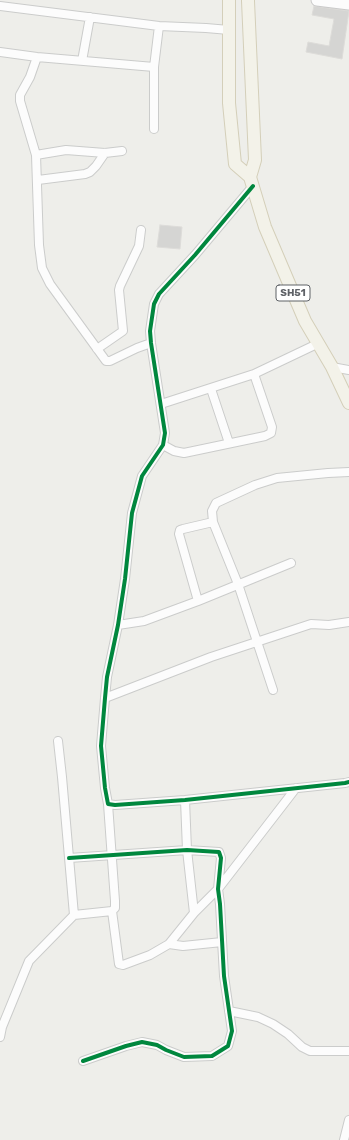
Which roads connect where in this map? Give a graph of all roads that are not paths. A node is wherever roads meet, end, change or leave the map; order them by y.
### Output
1 (230, 0) edge
2 (316, 0) edge
3 (249, 1) edge
4 (349, 4) edge
5 (0, 6) edge
6 (90, 17) junction
7 (159, 26) junction
8 (229, 30) junction
9 (0, 52) edge
10 (37, 57) junction
11 (82, 60) junction
12 (154, 67) junction
13 (154, 129) dead end
14 (122, 151) dead end
15 (105, 153) junction
16 (36, 155) junction
17 (38, 180) junction
18 (251, 182) junction
19 (141, 230) dead end
20 (151, 344) junction
21 (318, 344) junction
22 (97, 349) junction
23 (332, 367) junction
24 (349, 370) edge
25 (254, 374) junction
26 (212, 388) junction
27 (349, 403) edge
28 (161, 404) junction
29 (229, 443) junction
30 (163, 445) junction
31 (349, 472) edge
32 (214, 522) junction
33 (292, 563) dead end
34 (238, 584) junction
35 (198, 600) junction
36 (349, 622) edge
37 (118, 625) junction
38 (257, 641) junction
39 (273, 690) dead end
40 (105, 698) junction
41 (58, 741) dead end
42 (349, 782) edge
43 (296, 788) junction
44 (185, 800) junction
45 (108, 804) junction
46 (187, 850) junction
47 (112, 856) junction
48 (69, 858) junction
49 (218, 889) junction
50 (112, 911) junction
51 (194, 913) junction
52 (74, 915) junction
53 (222, 942) junction
54 (169, 944) junction
55 (229, 1011) junction
56 (0, 1037) edge
57 (349, 1051) edge
58 (83, 1061) dead end
59 (349, 1120) edge
60 (344, 1140) edge

1 - 3 main road
1 - 8 main road
2 - 4 street
3 - 18 main road, SH51
5 - 6 street
6 - 7 street
6 - 11 street
7 - 8 street
7 - 12 street
8 - 18 main road
9 - 10 street
10 - 11 street
10 - 16 street
11 - 12 street
12 - 13 street
14 - 15 street
15 - 16 street
15 - 17 street
16 - 17 street
17 - 22 street
18 - 20 street
18 - 21 main road, SH51
19 - 22 street
20 - 22 street
20 - 28 street
21 - 23 main road, SH51
21 - 25 street
23 - 24 street
23 - 27 main road, SH51
25 - 26 street
25 - 29 street
26 - 28 street
26 - 29 street
28 - 30 street
29 - 30 street
30 - 37 street
31 - 32 street
32 - 34 street
32 - 35 street
33 - 34 street
34 - 35 street
34 - 38 street
35 - 37 street
36 - 38 street
37 - 40 street
38 - 39 street
38 - 40 street
40 - 45 street
41 - 48 street
42 - 43 street
43 - 44 street
43 - 49 street
44 - 45 street
44 - 46 street
45 - 47 street
46 - 47 street
46 - 49 street
46 - 51 street
47 - 48 street
47 - 50 street
48 - 52 street
49 - 51 street
49 - 53 street
50 - 52 street
50 - 54 street
51 - 54 street
52 - 56 street
53 - 54 street
53 - 55 street
55 - 57 street
55 - 58 street
59 - 60 street

